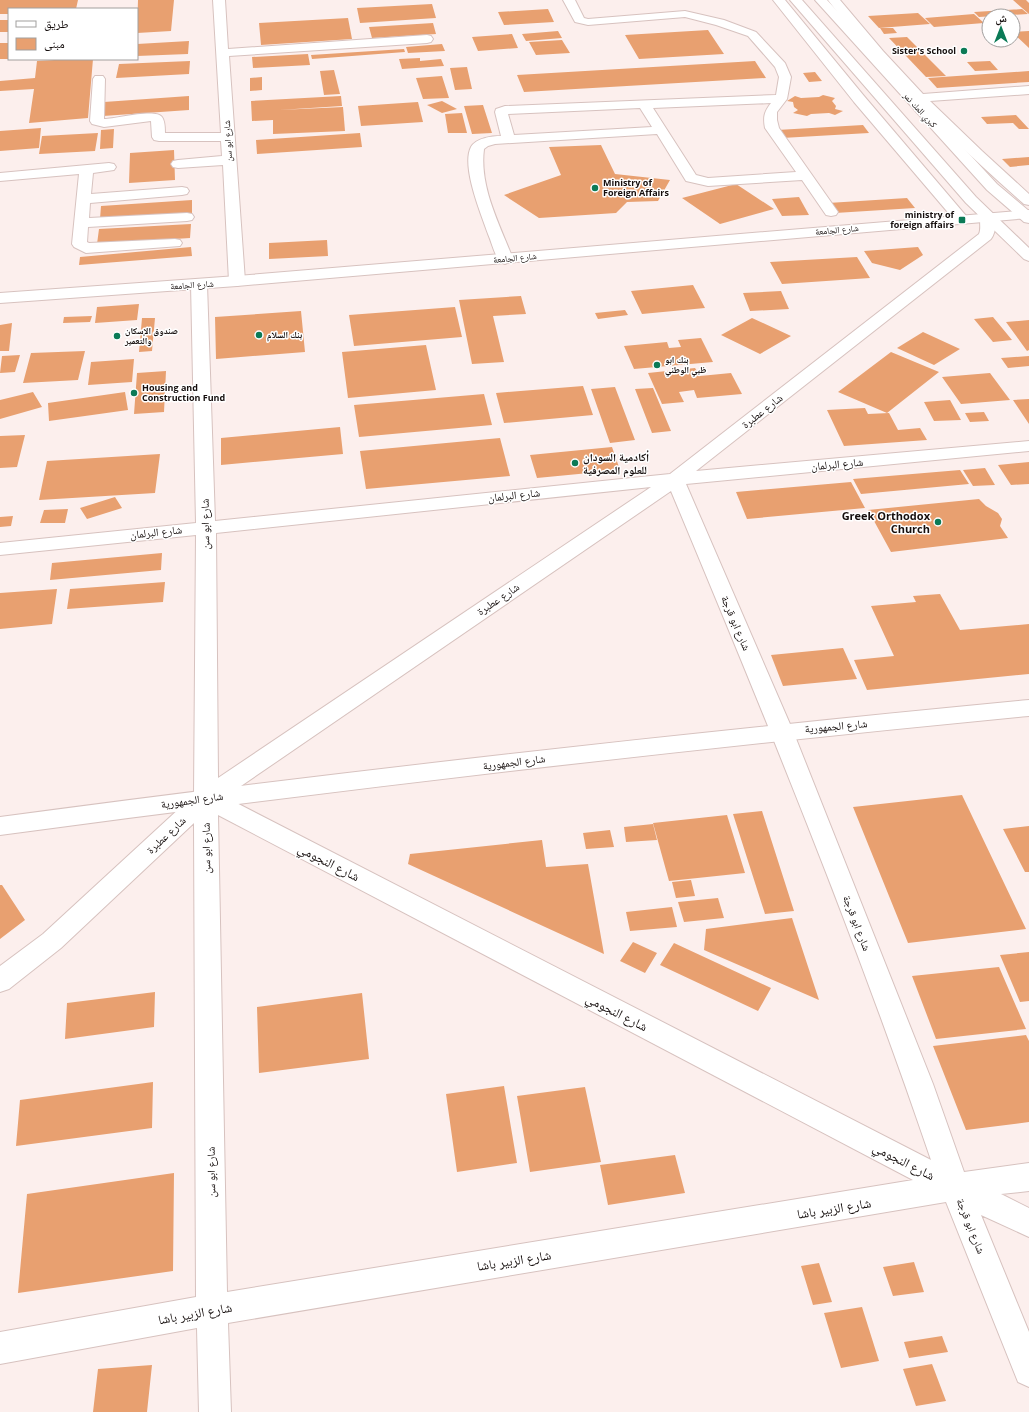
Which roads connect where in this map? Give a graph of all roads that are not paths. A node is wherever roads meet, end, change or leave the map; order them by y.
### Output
1 (219, 0) edge
2 (569, 0) edge
3 (779, 0) edge
4 (796, 0) edge
5 (821, 0) edge
6 (834, 0) edge
7 (427, 39) dead end
8 (223, 53) junction
9 (99, 79) dead end
10 (1029, 90) edge
11 (918, 98) junction
12 (781, 99) junction
13 (644, 104) junction
14 (660, 130) junction
15 (227, 137) junction
16 (509, 139) junction
17 (229, 160) junction
18 (178, 164) dead end
19 (108, 167) dead end
20 (86, 169) junction
21 (805, 176) junction
22 (0, 177) edge
23 (182, 191) dead end
24 (84, 199) junction
25 (831, 212) dead end
26 (1028, 212) edge
27 (987, 216) junction
28 (187, 217) dead end
29 (962, 220) junction
30 (81, 223) junction
31 (175, 243) dead end
32 (1029, 256) edge
33 (505, 259) junction
34 (237, 281) junction
35 (199, 284) junction
36 (0, 298) edge
37 (1029, 446) edge
38 (675, 479) junction
39 (206, 527) junction
40 (0, 548) edge
41 (1029, 708) edge
42 (782, 731) junction
43 (206, 798) junction
44 (0, 826) edge
45 (0, 980) edge
46 (1029, 1177) edge
47 (955, 1187) junction
48 (1029, 1223) edge
49 (212, 1310) junction
50 (0, 1348) edge
51 (1029, 1371) edge
52 (215, 1412) edge

1 - 8 main road, شارع ابو سن
2 - 12 main road
3 - 29 main road
4 - 27 main road, كبري المك نمر
5 - 26 main road, كبري المك نمر
6 - 11 main road
7 - 8 main road
8 - 15 main road, شارع ابو سن
9 - 15 main road
10 - 11 main road
11 - 26 main road
12 - 13 main road
12 - 21 main road
13 - 14 main road
13 - 16 main road
14 - 16 main road
14 - 21 main road
15 - 17 main road, شارع ابو سن
16 - 33 main road
17 - 18 main road
17 - 34 main road, شارع ابو سن
19 - 20 main road
20 - 22 main road
20 - 24 main road
21 - 25 main road
23 - 24 main road
24 - 30 main road
26 - 27 main road, شارع الجامعة
27 - 29 main road, شارع الجامعة
27 - 32 main road, كبري المك نمر
27 - 38 main road, شارع عطبرة
28 - 30 main road
29 - 33 main road, شارع الجامعة
30 - 31 main road
33 - 34 main road, شارع الجامعة
34 - 35 main road, شارع الجامعة
35 - 36 main road, شارع الجامعة
35 - 39 main road, شارع ابو سن
37 - 38 main road, شارع البرلمان
38 - 39 main road, شارع البرلمان
38 - 42 main road, شارع ابو قرجة
38 - 43 main road, شارع عطبرة
39 - 40 main road, شارع البرلمان
39 - 43 main road, شارع ابو سن
41 - 42 main road, شارع الجمهورية
42 - 43 main road, شارع الجمهورية
42 - 47 main road, شارع ابو قرجة
43 - 44 main road, شارع الجمهورية
43 - 45 main road, شارع عطبرة
43 - 47 main road, شارع النجومي
43 - 49 main road, شارع ابو سن
46 - 47 main road, شارع الزبير باشا
47 - 48 main road, شارع النجومي
47 - 49 main road, شارع الزبير باشا
47 - 51 main road, شارع ابو قرجة
49 - 50 main road, شارع الزبير باشا
49 - 52 main road, شارع ابو سن

